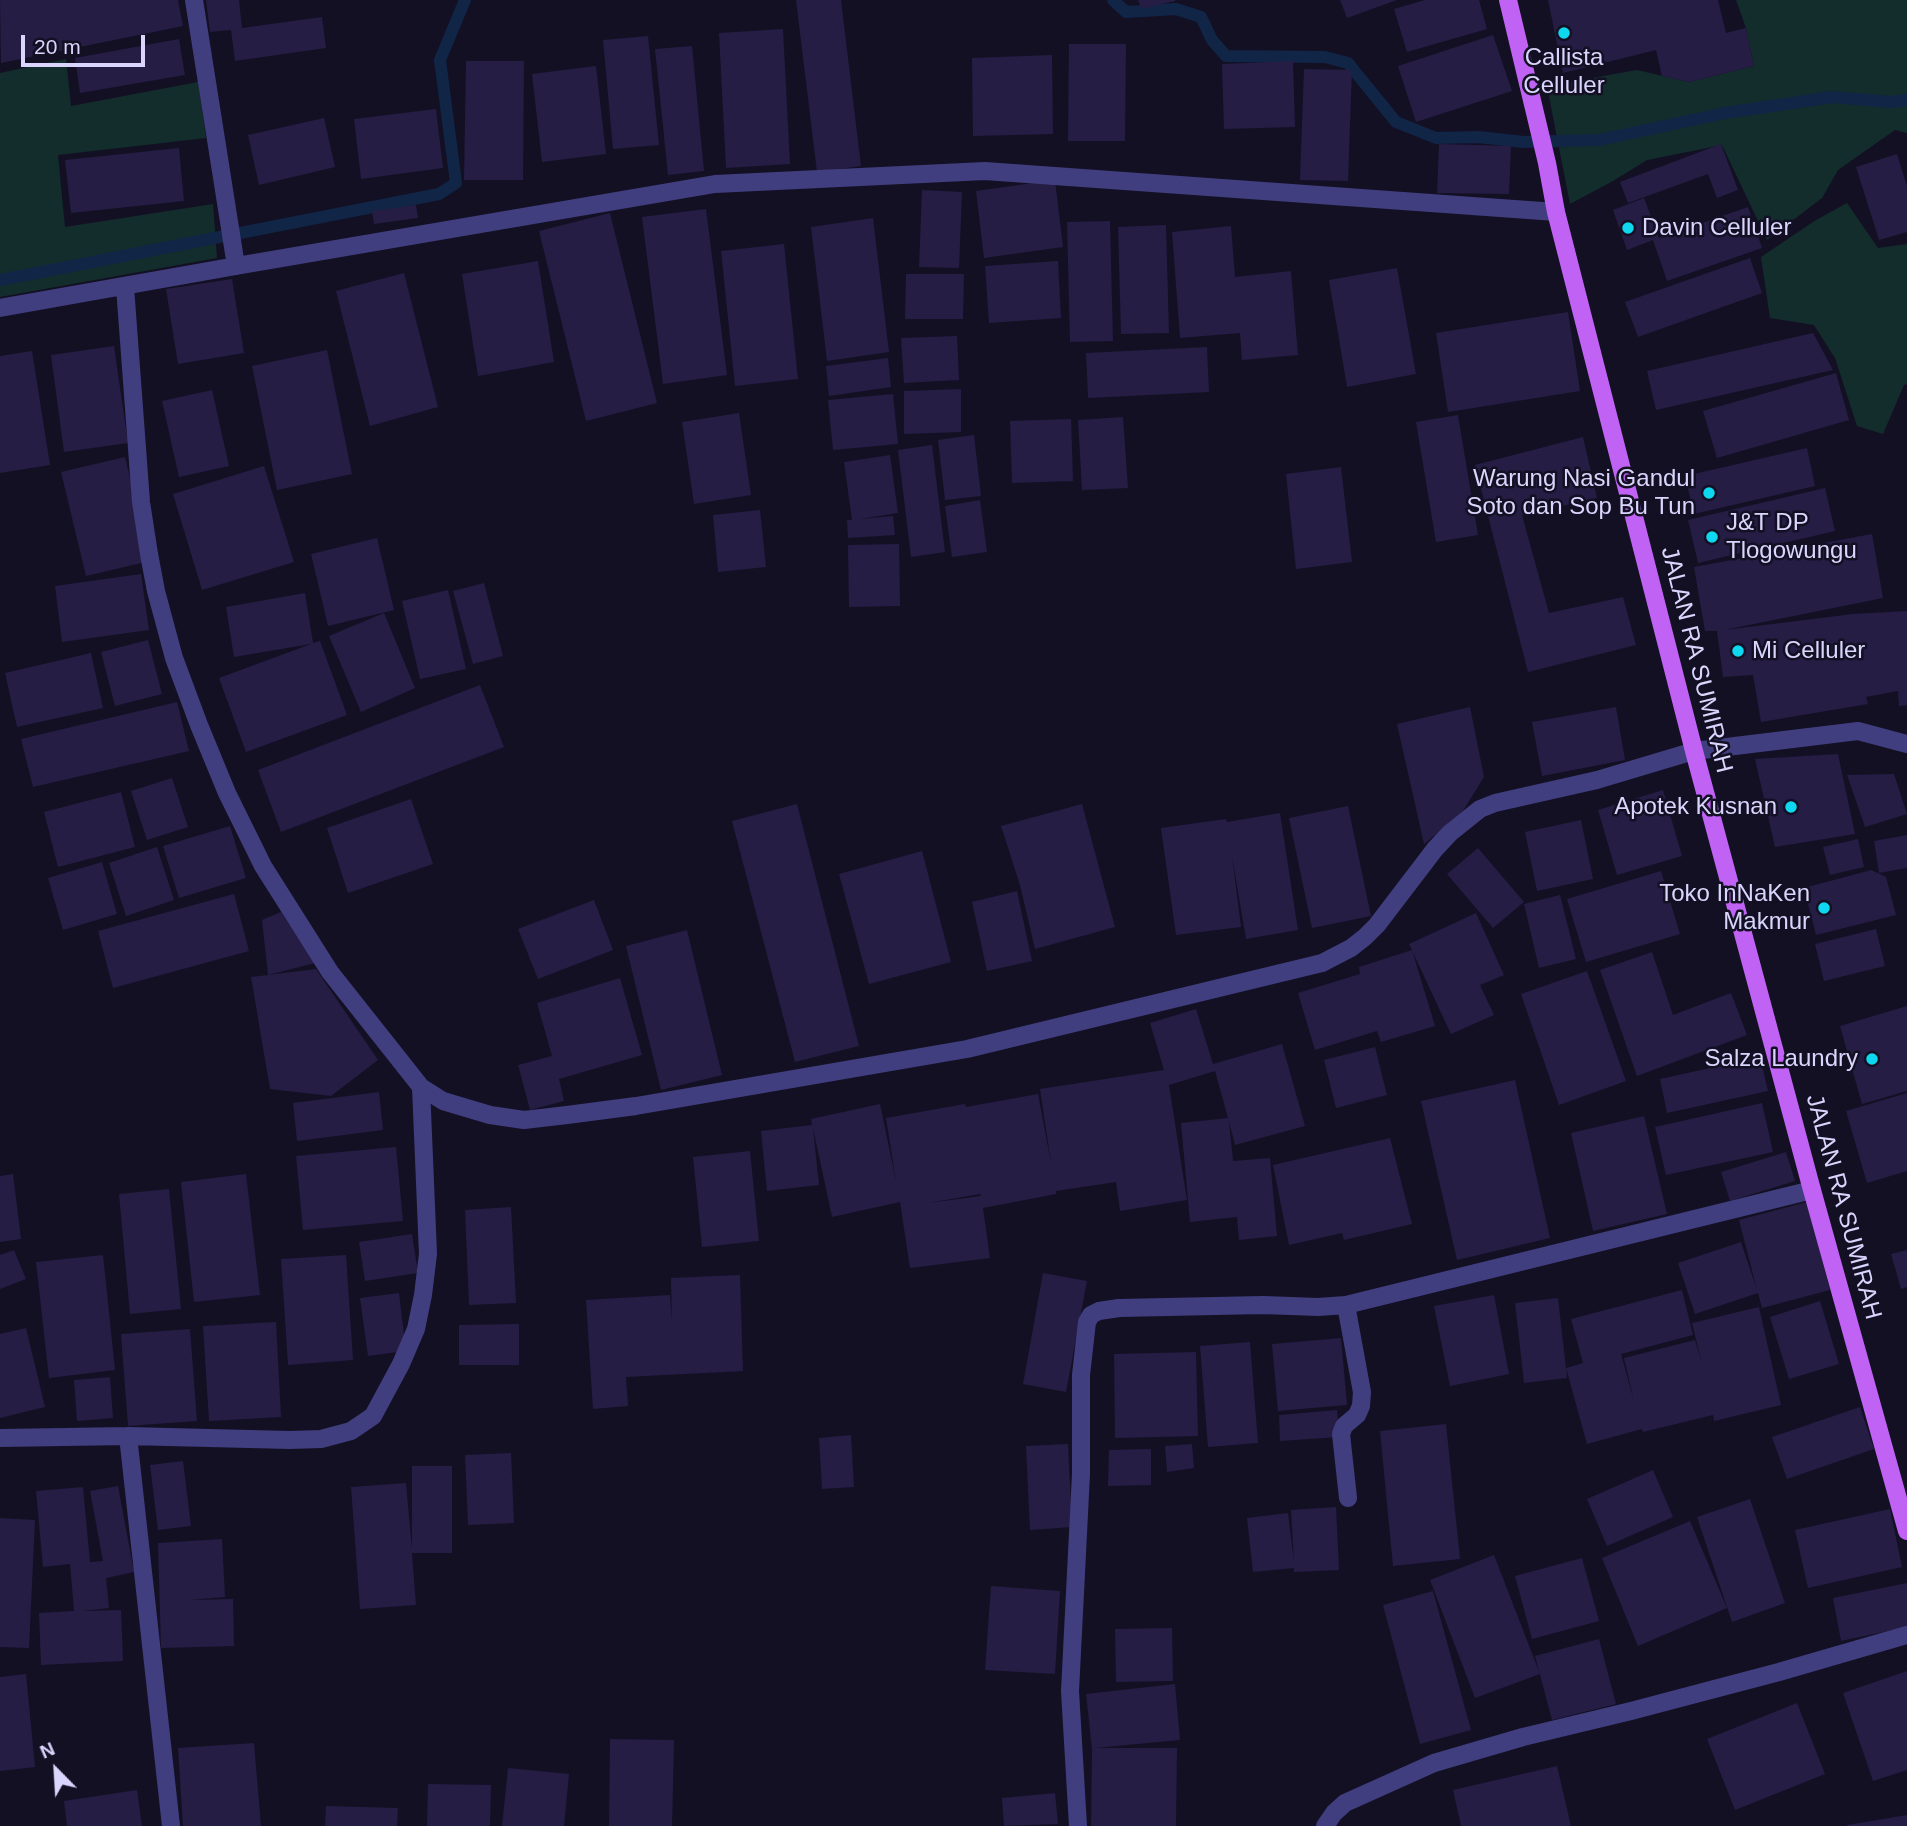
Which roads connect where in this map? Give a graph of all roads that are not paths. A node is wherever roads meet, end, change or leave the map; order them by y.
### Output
1 (194, 0) edge
2 (1508, 0) edge
3 (1556, 212) junction
4 (235, 260) junction
5 (125, 287) junction
6 (0, 308) edge
7 (1907, 744) edge
8 (1694, 751) junction
9 (421, 1087) junction
10 (1812, 1190) junction
11 (1346, 1305) junction
12 (128, 1436) junction
13 (0, 1438) edge
14 (1348, 1498) dead end
15 (1907, 1531) edge
16 (1907, 1635) edge
17 (171, 1826) edge
18 (1078, 1826) edge
19 (1325, 1826) edge

1 - 4 street
2 - 3 main road, JALAN RA SUMIRAH
3 - 4 street
3 - 8 main road, JALAN RA SUMIRAH
4 - 5 street
5 - 6 street
5 - 9 street
7 - 8 street
8 - 9 street
8 - 10 main road, JALAN RA SUMIRAH
9 - 12 street
10 - 11 street
10 - 15 main road, JALAN RA SUMIRAH
11 - 14 street
11 - 18 street
12 - 13 street
12 - 17 street
16 - 19 street

